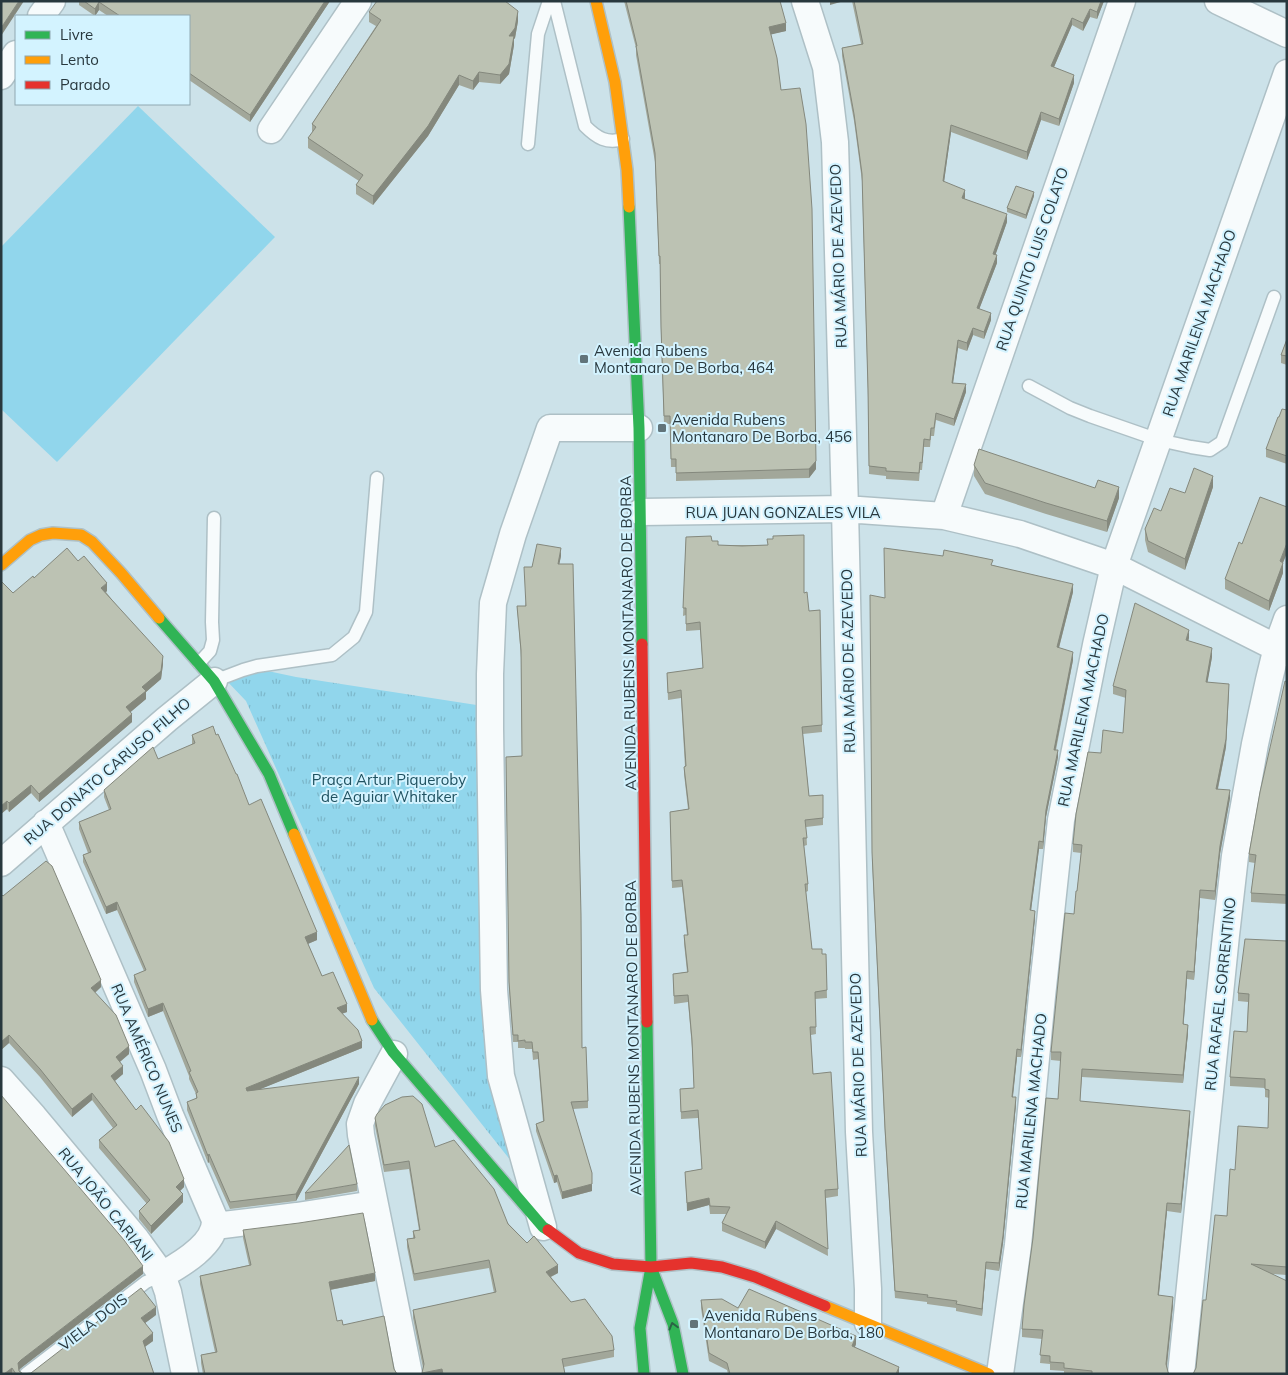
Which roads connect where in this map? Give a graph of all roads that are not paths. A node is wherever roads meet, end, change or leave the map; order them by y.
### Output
1 (52, 1) edge
2 (358, 1) edge
3 (549, 1) edge
4 (554, 1) edge
5 (596, 1) edge
6 (805, 1) edge
7 (1122, 1) edge
8 (1218, 1) edge
9 (43, 15) edge
10 (1287, 34) edge
11 (15, 55) edge
12 (1287, 73) edge
13 (1, 76) edge
14 (271, 130) dead end
15 (623, 139) junction
16 (528, 144) dead end
17 (1274, 297) dead end
18 (1029, 386) dead end
19 (639, 428) junction
20 (1158, 440) junction
21 (377, 478) dead end
22 (845, 509) junction
23 (641, 512) junction
24 (944, 516) junction
25 (214, 518) dead end
26 (1, 565) edge
27 (1114, 566) junction
28 (1287, 619) edge
29 (1282, 650) edge
30 (207, 672) junction
31 (46, 823) junction
32 (1, 863) edge
33 (394, 1054) junction
34 (1, 1080) edge
35 (374, 1204) junction
36 (215, 1226) junction
37 (543, 1226) junction
38 (651, 1267) junction
39 (162, 1275) junction
40 (868, 1324) junction
41 (26, 1374) edge
42 (185, 1374) edge
43 (409, 1374) edge
44 (644, 1374) edge
45 (683, 1374) edge
46 (989, 1374) edge
47 (1000, 1374) edge
48 (1181, 1374) edge

1 - 9 street
2 - 14 street
3 - 16 lane
4 - 15 lane
5 - 15 street, AVENIDA RUBENS MONTANARO DE BORBA
6 - 22 street, RUA MÁRIO DE AZEVEDO
7 - 24 street, RUA QUINTO LUIS COLATO
8 - 10 street
11 - 13 street
12 - 20 street, RUA MARILENA MACHADO
15 - 19 street, AVENIDA RUBENS MONTANARO DE BORBA
17 - 20 lane
18 - 20 lane
19 - 23 street, AVENIDA RUBENS MONTANARO DE BORBA
19 - 37 street
20 - 27 street, RUA MARILENA MACHADO
21 - 30 lane
22 - 23 street, RUA JUAN GONZALES VILA
22 - 24 street, RUA JUAN GONZALES VILA
22 - 40 street, RUA MÁRIO DE AZEVEDO
23 - 38 street, AVENIDA RUBENS MONTANARO DE BORBA
24 - 27 street, RUA JUAN GONZALES VILA
25 - 30 lane
26 - 30 street
27 - 29 street, RUA JUAN GONZALES VILA
27 - 47 street, RUA MARILENA MACHADO
28 - 29 street, RUA RAFAEL SORRENTINO
29 - 48 street, RUA RAFAEL SORRENTINO
30 - 31 street, RUA DONATO CARUSO FILHO
30 - 33 street
31 - 32 street, RUA DONATO CARUSO FILHO
31 - 36 street, RUA AMÉRICO NUNES
33 - 35 street
33 - 37 street
34 - 39 street, RUA JOÃO CARIANI
35 - 36 street
35 - 43 street
36 - 39 street
37 - 38 street
38 - 40 street
38 - 44 street, AVENIDA RUBENS MONTANARO DE BORBA
45 -> 38 street, AVENIDA RUBENS MONTANARO DE BORBA
39 - 41 lane, VIELA DOIS
39 - 42 street, RUA JOÃO CARIANI
40 - 46 street

